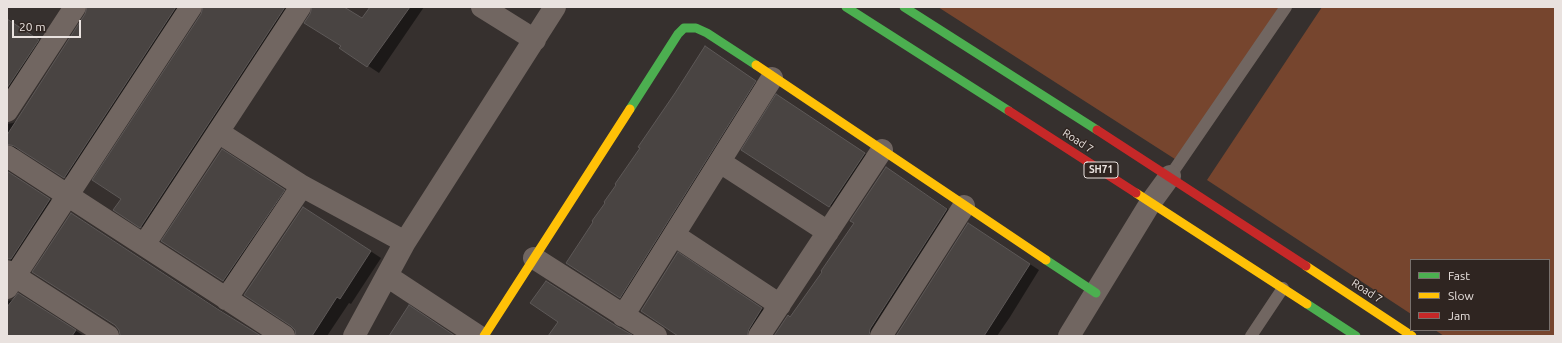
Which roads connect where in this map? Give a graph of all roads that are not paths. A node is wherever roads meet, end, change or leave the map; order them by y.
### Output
1 (75, 7) edge
2 (191, 7) edge
3 (300, 7) edge
4 (482, 7) edge
5 (555, 7) edge
6 (846, 7) edge
7 (904, 7) edge
8 (1286, 7) edge
9 (535, 40) junction
10 (772, 78) junction
11 (7, 111) edge
12 (218, 132) junction
13 (882, 150) junction
14 (7, 156) edge
15 (720, 162) junction
16 (1170, 176) junction
17 (302, 186) junction
18 (67, 196) junction
19 (1151, 202) junction
20 (964, 206) junction
21 (828, 232) junction
22 (674, 235) junction
23 (405, 242) junction
24 (144, 245) junction
25 (534, 258) junction
26 (387, 276) junction
27 (10, 278) edge
28 (1283, 288) junction
29 (1096, 293) junction
30 (226, 299) junction
31 (780, 305) junction
32 (623, 316) junction
33 (95, 332) edge
34 (284, 336) edge
35 (354, 336) edge
36 (478, 336) edge
37 (484, 336) edge
38 (656, 336) edge
39 (759, 336) edge
40 (881, 336) edge
41 (1069, 336) edge
42 (1251, 336) edge
43 (1356, 336) edge
44 (1412, 336) edge

1 - 11 street
2 - 18 street
3 - 12 street
4 - 9 street
5 - 9 street
6 - 19 main road, Road 7 / SH71
7 - 16 main road, Road 7 / SH71
8 - 16 lane
9 - 23 street
10 - 13 main road
10 - 15 street
10 - 25 main road
12 - 17 street
12 - 24 street
13 - 20 main road
13 - 21 street
14 - 18 street
15 - 21 street
15 - 22 street
16 - 19 street
16 - 44 main road, Road 7 / SH71
17 - 23 street
17 - 30 street
18 - 24 street
18 - 27 street
19 - 28 main road, Road 7 / SH71
19 - 29 street
20 - 29 main road
20 - 40 street
21 - 31 street
22 - 31 street
22 - 32 street
23 - 26 street
24 - 30 street
25 - 32 street
25 - 37 main road
26 - 35 street
26 - 36 street
27 - 33 street
28 - 42 lane
28 - 43 main road, Road 7 / SH71
29 - 41 street
30 - 34 street
31 - 39 street
32 - 38 street

